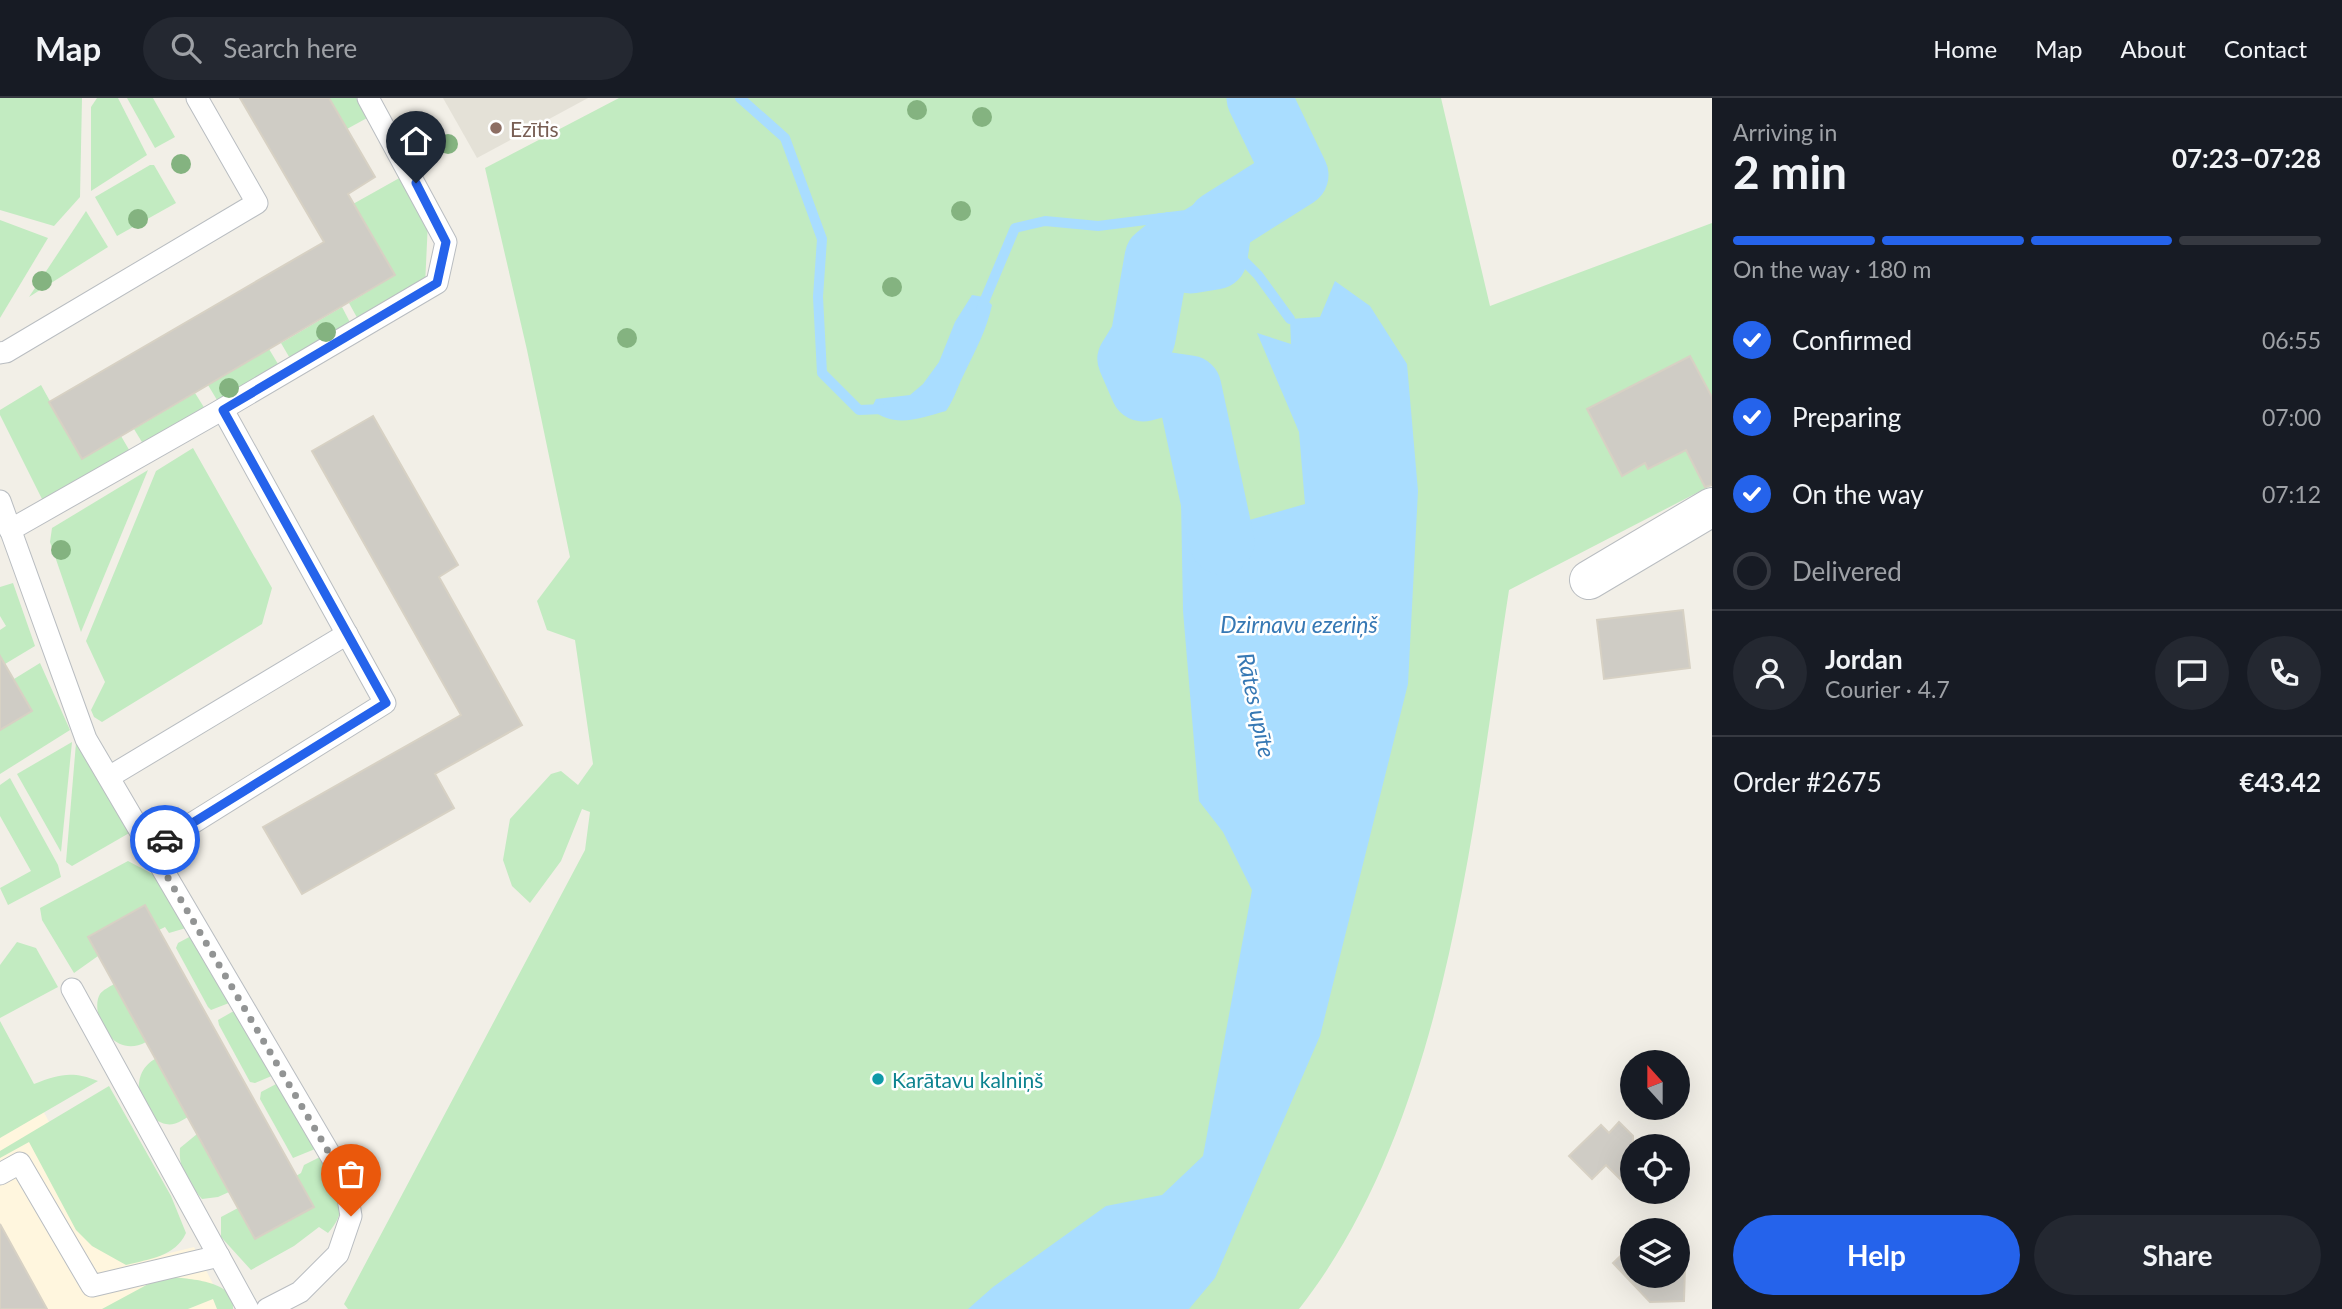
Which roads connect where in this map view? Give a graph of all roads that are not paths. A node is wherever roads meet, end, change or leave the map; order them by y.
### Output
1 (197, 98) edge
2 (368, 98) edge
3 (0, 352) edge
4 (223, 410) junction
5 (0, 501) edge
6 (1712, 507) edge
7 (10, 530) junction
8 (1590, 580) dead end
9 (347, 634) junction
10 (109, 777) junction
11 (151, 849) junction
12 (72, 989) dead end
13 (0, 1174) edge
14 (219, 1256) junction
15 (248, 1309) edge
16 (267, 1309) edge

1 - 3 lane
2 - 4 lane
4 - 7 lane
4 - 9 lane
5 - 7 lane
6 - 8 street
7 - 10 lane
9 - 10 lane
9 - 11 lane
10 - 11 lane
11 - 16 lane
12 - 14 lane
13 - 14 lane
14 - 15 lane

